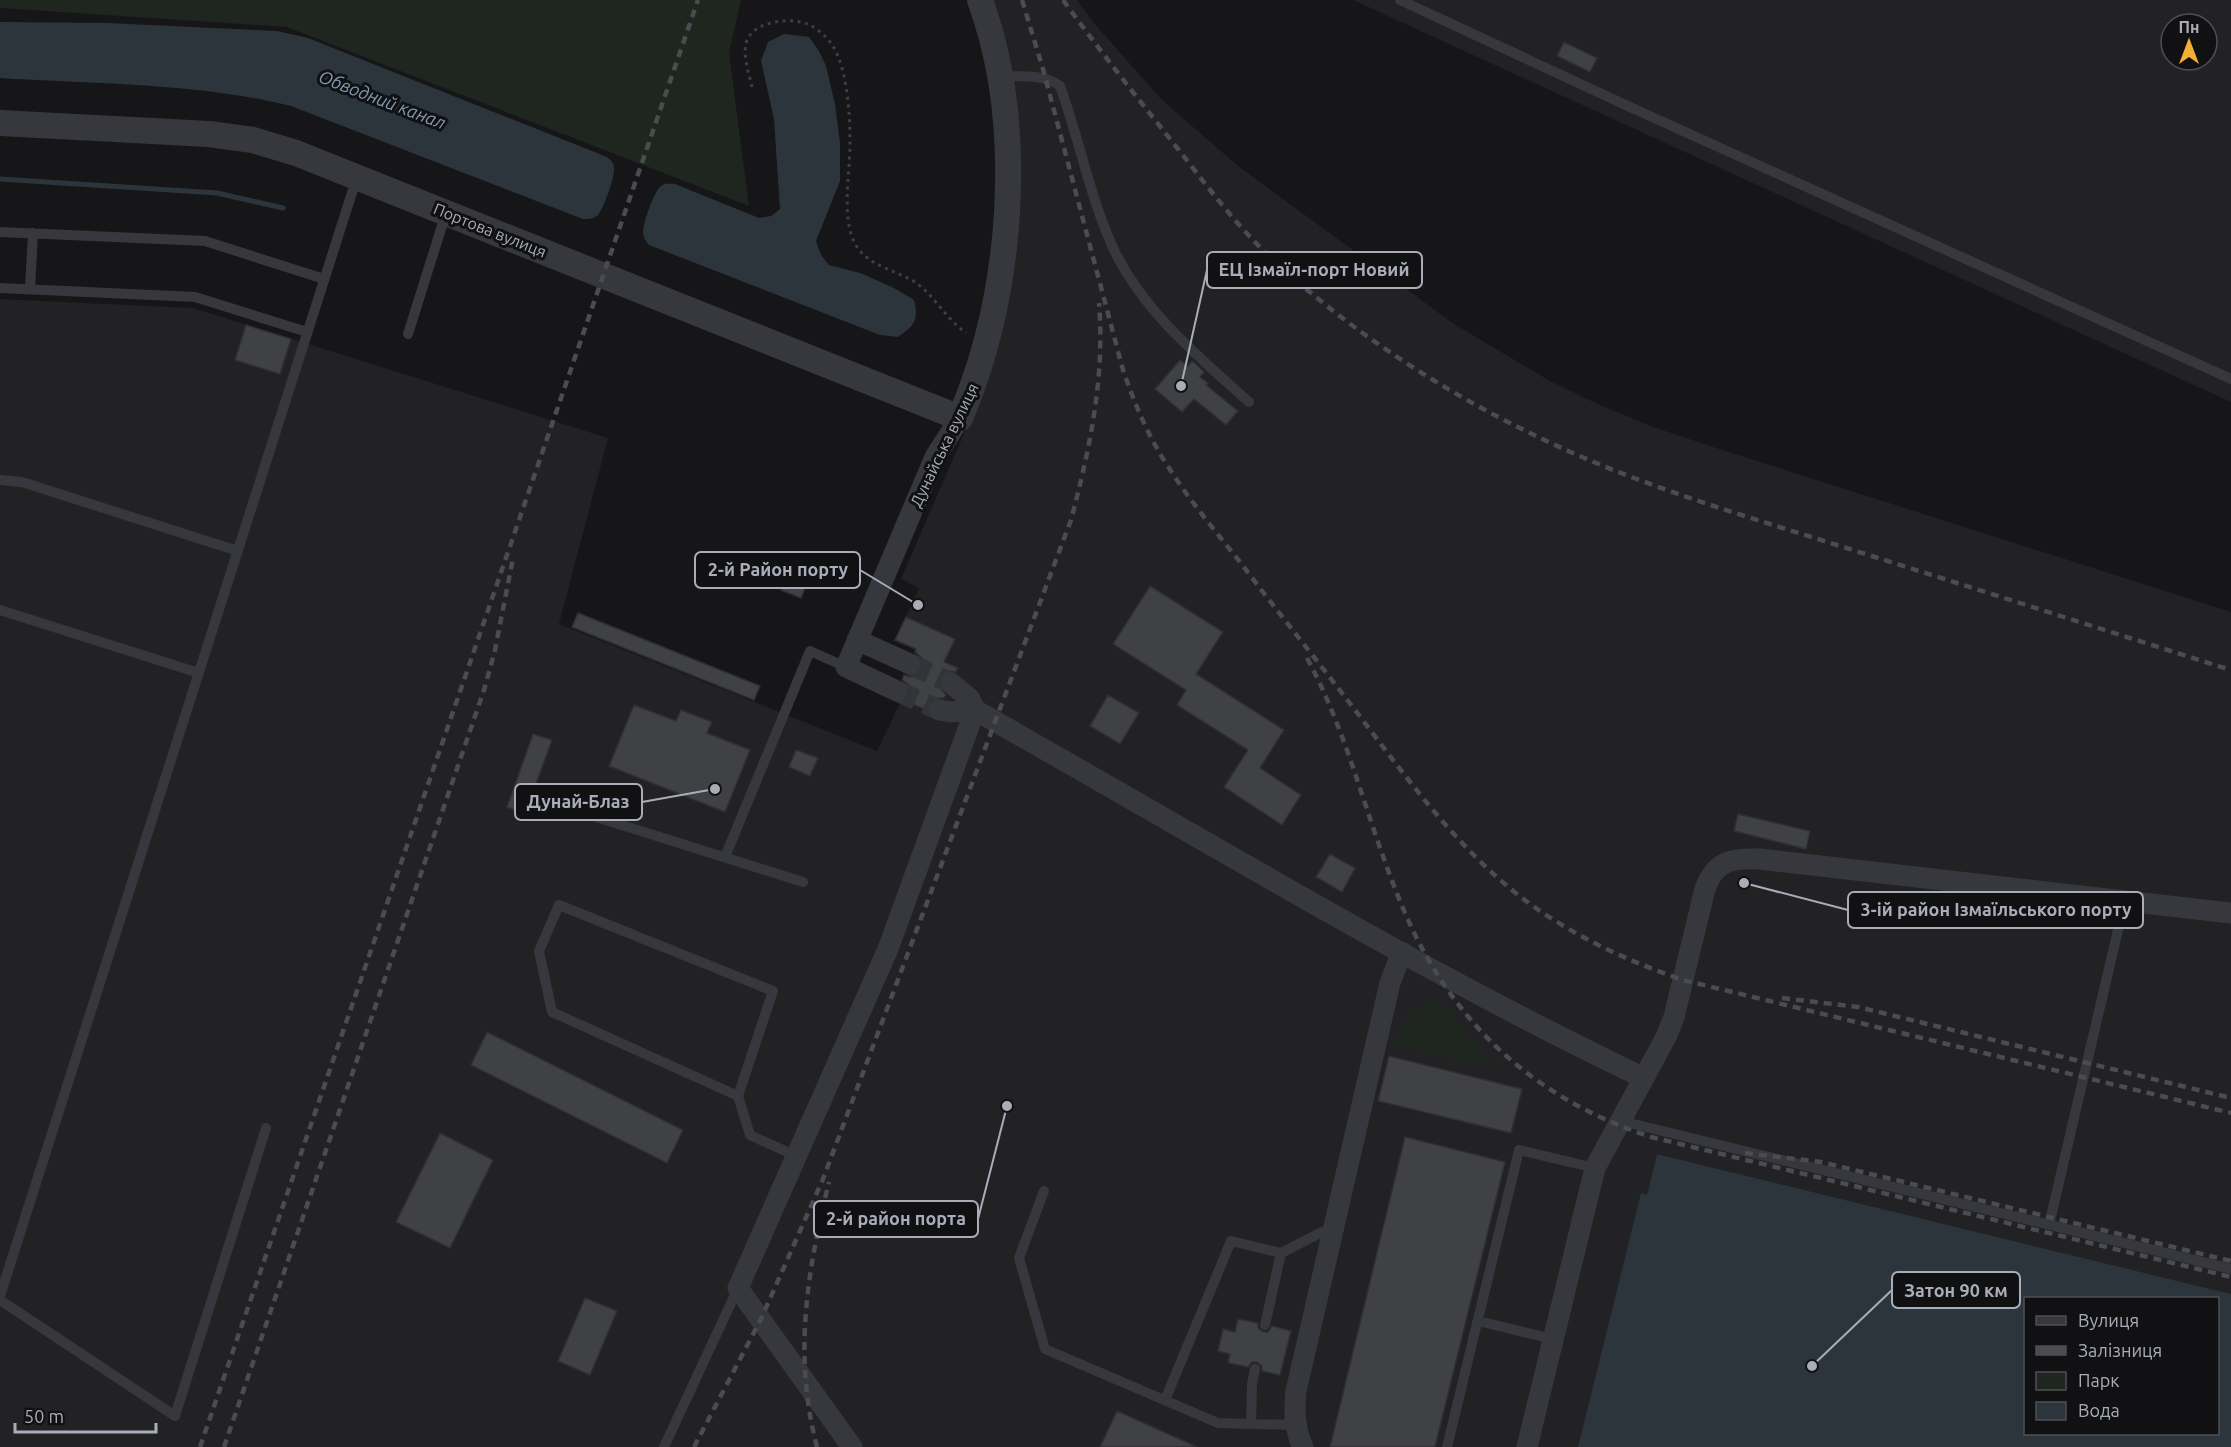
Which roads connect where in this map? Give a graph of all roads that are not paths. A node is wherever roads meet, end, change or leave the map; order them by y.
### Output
1 (980, 0) edge
2 (1400, 0) edge
3 (1000, 77) junction
4 (0, 123) edge
5 (357, 177) junction
6 (446, 213) junction
7 (0, 232) edge
8 (33, 233) junction
9 (324, 279) junction
10 (0, 288) edge
11 (30, 289) junction
12 (308, 332) junction
13 (408, 334) dead end
14 (2231, 379) edge
15 (1249, 402) dead end
16 (960, 418) junction
17 (0, 480) edge
18 (238, 550) junction
19 (0, 610) edge
20 (857, 640) junction
21 (910, 664) tunnel mouth
22 (846, 667) junction
23 (199, 673) junction
24 (951, 683) tunnel mouth
25 (897, 691) tunnel mouth
26 (939, 710) tunnel mouth
27 (975, 710) junction
28 (558, 805) dead end
29 (725, 857) junction
30 (803, 882) dead end
31 (2125, 900) junction
32 (2231, 912) edge
33 (1402, 952) junction
34 (1644, 1078) junction
35 (738, 1096) junction
36 (1621, 1121) junction
37 (266, 1128) dead end
38 (796, 1156) junction
39 (1595, 1168) junction
40 (1044, 1191) dead end
41 (2049, 1225) junction
42 (1332, 1234) junction
43 (1281, 1253) junction
44 (2231, 1269) edge
45 (738, 1288) junction
46 (0, 1298) edge
47 (1478, 1321) junction
48 (1265, 1325) dead end
49 (1553, 1339) junction
50 (1255, 1369) dead end
51 (1165, 1400) junction
52 (1251, 1424) junction
53 (1296, 1425) junction
54 (664, 1447) edge
55 (852, 1447) edge
56 (1303, 1447) edge
57 (1447, 1447) edge
58 (1527, 1447) edge

1 - 3 street, Дунайська вулиця
2 - 14 lane
3 - 15 lane
3 - 16 street, Дунайська вулиця
4 - 5 street, Портова вулиця
5 - 6 street, Портова вулиця
5 - 9 lane
6 - 13 lane
6 - 16 street, Портова вулиця
7 - 8 lane
8 - 9 lane
8 - 11 lane
9 - 12 lane
10 - 11 lane
11 - 12 lane
12 - 18 lane
16 - 20 street, Дунайська вулиця
17 - 18 lane
18 - 23 lane
19 - 23 lane
20 - 21 street
20 - 22 street, Дунайська вулиця
22 - 25 street
22 - 29 lane
23 - 46 lane
24 - 27 street
26 - 27 street
27 - 33 street
27 - 38 street
28 - 29 lane
29 - 30 lane
31 - 32 street
31 - 34 street
31 - 41 lane
33 - 34 street
33 - 42 street
34 - 36 street
35 - 35 lane
35 - 38 lane
36 - 39 street
36 - 41 lane
37 - 46 lane
38 - 45 street
39 - 47 lane
39 - 49 street
40 - 51 lane
41 - 44 lane
42 - 43 lane
42 - 53 street
43 - 48 lane
43 - 51 lane
45 - 54 lane
45 - 55 street
47 - 49 lane
47 - 57 lane
49 - 58 street
50 - 52 lane
51 - 52 lane
52 - 53 lane
53 - 56 street

